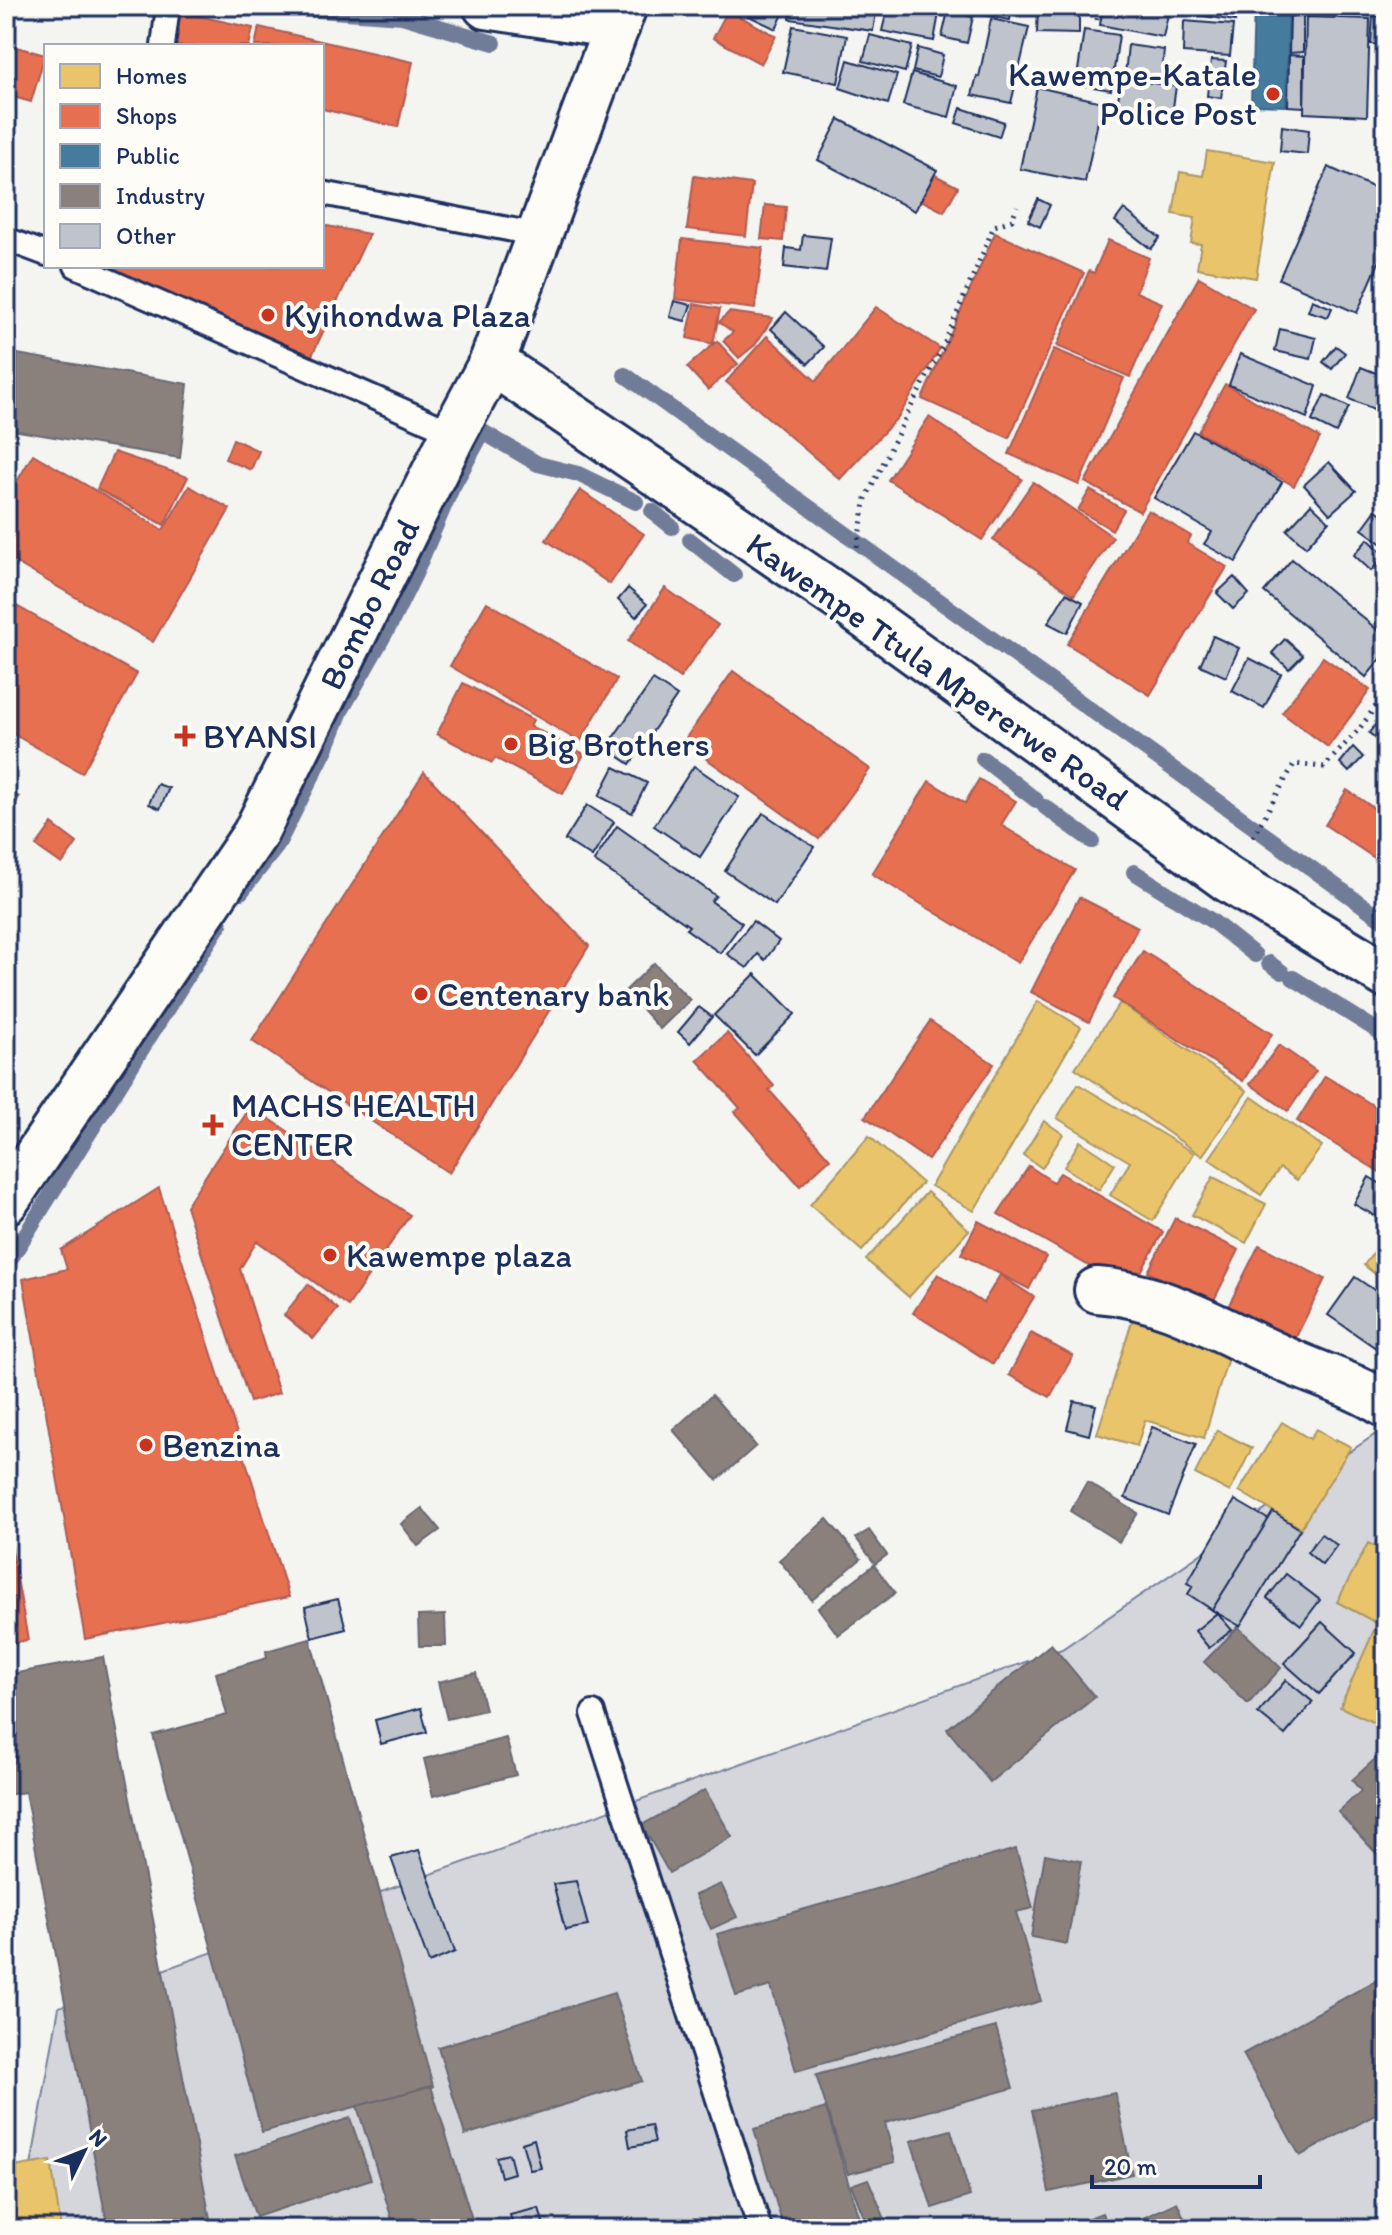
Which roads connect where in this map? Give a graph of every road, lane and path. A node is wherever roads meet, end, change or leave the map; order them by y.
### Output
1 (168, 6) edge
2 (486, 6) edge
3 (1099, 6) edge
4 (620, 16) edge
5 (1097, 20) dead end
6 (163, 44) edge
7 (324, 193) edge
8 (1017, 206) dead end
9 (539, 235) junction
10 (6, 239) edge
11 (44, 253) edge
12 (81, 268) edge
13 (492, 362) junction
14 (454, 433) junction
15 (847, 603) junction
16 (1386, 692) edge
17 (1229, 880) junction
18 (1386, 975) edge
19 (6, 1201) edge
20 (1097, 1290) dead end
21 (1386, 1405) edge
22 (593, 1713) dead end
23 (760, 2229) edge

1 - 6 lane
2 - 4 street
3 - 5 path
4 - 9 street, Bombo Road
7 - 9 lane
8 - 15 path
9 - 13 street, Bombo Road
10 - 11 lane
12 - 14 lane
13 - 14 street, Bombo Road
13 - 15 street, Kawempe Ttula Mpererwe Road
14 - 19 street, Bombo Road
15 - 17 street, Kawempe Ttula Mpererwe Road
16 - 17 path
17 - 18 street, Kawempe Ttula Mpererwe Road
20 - 21 street
22 - 23 lane

